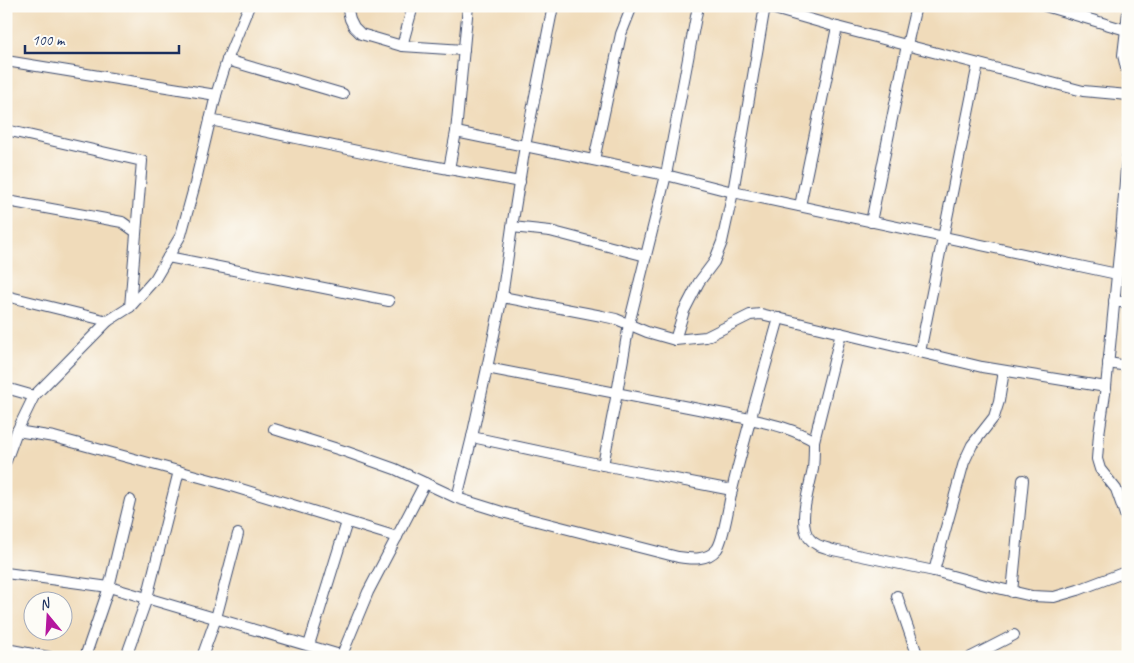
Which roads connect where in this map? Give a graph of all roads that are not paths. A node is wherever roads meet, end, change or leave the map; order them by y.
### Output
1 (249, 6) edge
2 (347, 6) edge
3 (413, 6) edge
4 (468, 6) edge
5 (553, 6) edge
6 (632, 6) edge
7 (698, 6) edge
8 (765, 6) edge
9 (916, 6) edge
10 (1045, 6) edge
11 (1128, 12) edge
12 (837, 27) junction
13 (1126, 30) junction
14 (402, 46) junction
15 (907, 46) junction
16 (464, 50) junction
17 (227, 60) junction
18 (6, 61) edge
19 (978, 64) junction
20 (1128, 77) edge
21 (343, 94) dead end
22 (216, 95) junction
23 (1128, 95) edge
24 (210, 120) junction
25 (6, 130) edge
26 (456, 132) junction
27 (526, 146) junction
28 (1128, 155) edge
29 (594, 160) junction
30 (1127, 168) edge
31 (449, 169) junction
32 (666, 175) junction
33 (520, 182) junction
34 (733, 192) junction
35 (13, 202) dead end
36 (800, 206) junction
37 (871, 222) junction
38 (512, 227) junction
39 (136, 232) junction
40 (1125, 235) edge
41 (943, 237) junction
42 (646, 256) junction
43 (168, 257) junction
44 (1117, 274) junction
45 (6, 296) edge
46 (502, 297) junction
47 (1114, 300) junction
48 (389, 301) dead end
49 (1128, 303) edge
50 (130, 306) junction
51 (779, 318) junction
52 (108, 322) junction
53 (629, 324) junction
54 (841, 333) junction
55 (675, 340) junction
56 (920, 352) junction
57 (1108, 363) junction
58 (1128, 366) edge
59 (487, 368) junction
60 (1004, 371) junction
61 (1106, 387) junction
62 (6, 388) edge
63 (617, 393) junction
64 (34, 396) junction
65 (750, 419) junction
66 (274, 429) dead end
67 (17, 431) junction
68 (472, 437) junction
69 (814, 441) junction
70 (6, 461) edge
71 (603, 465) junction
72 (179, 471) junction
73 (1023, 480) dead end
74 (425, 483) junction
75 (732, 490) junction
76 (457, 498) junction
77 (130, 500) dead end
78 (347, 522) junction
79 (1128, 523) edge
80 (238, 534) dead end
81 (396, 537) junction
82 (934, 571) junction
83 (1128, 571) edge
84 (6, 573) edge
85 (109, 587) junction
86 (1012, 592) junction
87 (897, 596) dead end
88 (146, 598) junction
89 (216, 618) junction
90 (1014, 635) dead end
91 (308, 645) junction
92 (6, 649) edge
93 (343, 656) edge
94 (49, 657) edge
95 (85, 657) edge
96 (126, 657) edge
97 (202, 657) edge
98 (918, 657) edge
99 (971, 657) edge

1 - 17 street
2 - 14 street
3 - 14 street
4 - 16 street
5 - 27 street
6 - 29 street
7 - 32 street
8 - 12 street
8 - 34 street
9 - 15 street
10 - 13 street
11 - 13 street
12 - 15 street
12 - 36 street
13 - 20 street
14 - 16 street
15 - 19 street
15 - 37 street
16 - 26 street
17 - 21 street
17 - 22 street
18 - 22 street
19 - 23 street
19 - 41 street
22 - 24 street
24 - 31 street
24 - 43 street
25 - 39 street
26 - 27 street
26 - 31 street
27 - 29 street
27 - 33 street
28 - 30 street
29 - 32 street
30 - 40 street
31 - 33 street
32 - 34 street
32 - 42 street
33 - 38 street
34 - 36 street
34 - 55 street
35 - 39 street
36 - 37 street
37 - 41 street
38 - 42 street
38 - 46 street
39 - 50 street
40 - 44 street
41 - 44 street
41 - 56 street
42 - 53 street
43 - 48 street
43 - 50 street
44 - 47 street
45 - 52 street
46 - 53 street
46 - 59 street
47 - 49 street
47 - 57 street
50 - 52 street
51 - 54 street
51 - 55 street
51 - 65 street
52 - 64 street
53 - 55 street
53 - 63 street
54 - 56 street
54 - 69 street
56 - 60 street
57 - 58 street
57 - 61 street
59 - 63 street
59 - 68 street
60 - 61 street
60 - 82 street
61 - 79 street
62 - 64 street
63 - 65 street
63 - 71 street
64 - 67 street
65 - 69 street
65 - 75 street
66 - 74 street
67 - 70 street
67 - 72 street
68 - 71 street
68 - 76 street
69 - 82 street
71 - 75 street
72 - 78 street
72 - 88 street
73 - 86 street
74 - 76 street
74 - 81 street
75 - 76 street
77 - 85 street
78 - 81 street
78 - 91 street
80 - 89 street
81 - 93 street
82 - 86 street
83 - 86 street
84 - 85 street
85 - 88 street
85 - 95 street
87 - 98 street
88 - 89 street
88 - 96 street
89 - 91 street
89 - 97 street
90 - 99 street
91 - 93 street
92 - 94 street

